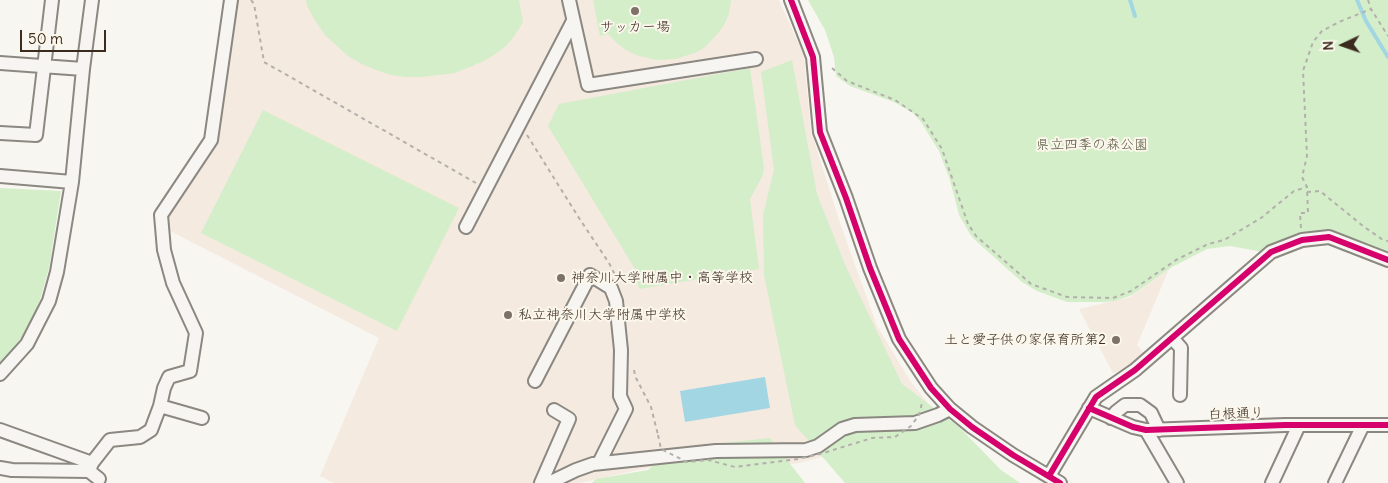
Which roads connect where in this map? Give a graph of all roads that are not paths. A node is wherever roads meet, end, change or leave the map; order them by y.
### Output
1 (52, 0) edge
2 (92, 0) edge
3 (231, 0) edge
4 (569, 0) edge
5 (791, 0) edge
6 (573, 21) junction
7 (756, 59) dead end
8 (0, 63) edge
9 (43, 66) junction
10 (83, 69) junction
11 (0, 133) edge
12 (0, 176) edge
13 (72, 182) junction
14 (466, 227) dead end
15 (1388, 260) edge
16 (1172, 338) junction
17 (0, 374) edge
18 (535, 381) dead end
19 (1180, 395) dead end
20 (160, 406) junction
21 (1089, 408) junction
22 (950, 409) junction
23 (554, 410) dead end
24 (202, 418) dead end
25 (1112, 418) junction
26 (1299, 425) junction
27 (1363, 425) junction
28 (1388, 425) edge
29 (0, 430) edge
30 (1146, 430) junction
31 (1159, 430) junction
32 (599, 463) junction
33 (0, 468) edge
34 (94, 471) junction
35 (1049, 476) junction
36 (541, 483) edge
37 (549, 483) edge
38 (1060, 483) edge
39 (1178, 483) edge
40 (1272, 483) edge
41 (1335, 483) edge

1 - 9 street
2 - 10 street
3 - 20 street
4 - 6 street
5 - 22 street
6 - 7 street
6 - 14 street
8 - 9 street
9 - 10 street
9 - 11 street
10 - 13 street
12 - 13 street
13 - 17 street
15 - 16 street
16 - 19 street
16 - 21 street
18 - 32 street
20 - 24 street
20 - 34 street
21 - 25 street, 白根通り
21 - 35 street
22 - 32 street
22 - 35 street
23 - 36 street
25 - 30 street, 白根通り
25 - 31 street
26 - 27 street, 白根通り
26 - 31 street, 白根通り
26 - 40 street
27 - 28 street, 白根通り
27 - 41 street
29 - 34 street
30 - 31 street, 白根通り
30 - 39 street
32 - 37 street
33 - 34 street
35 - 38 street

